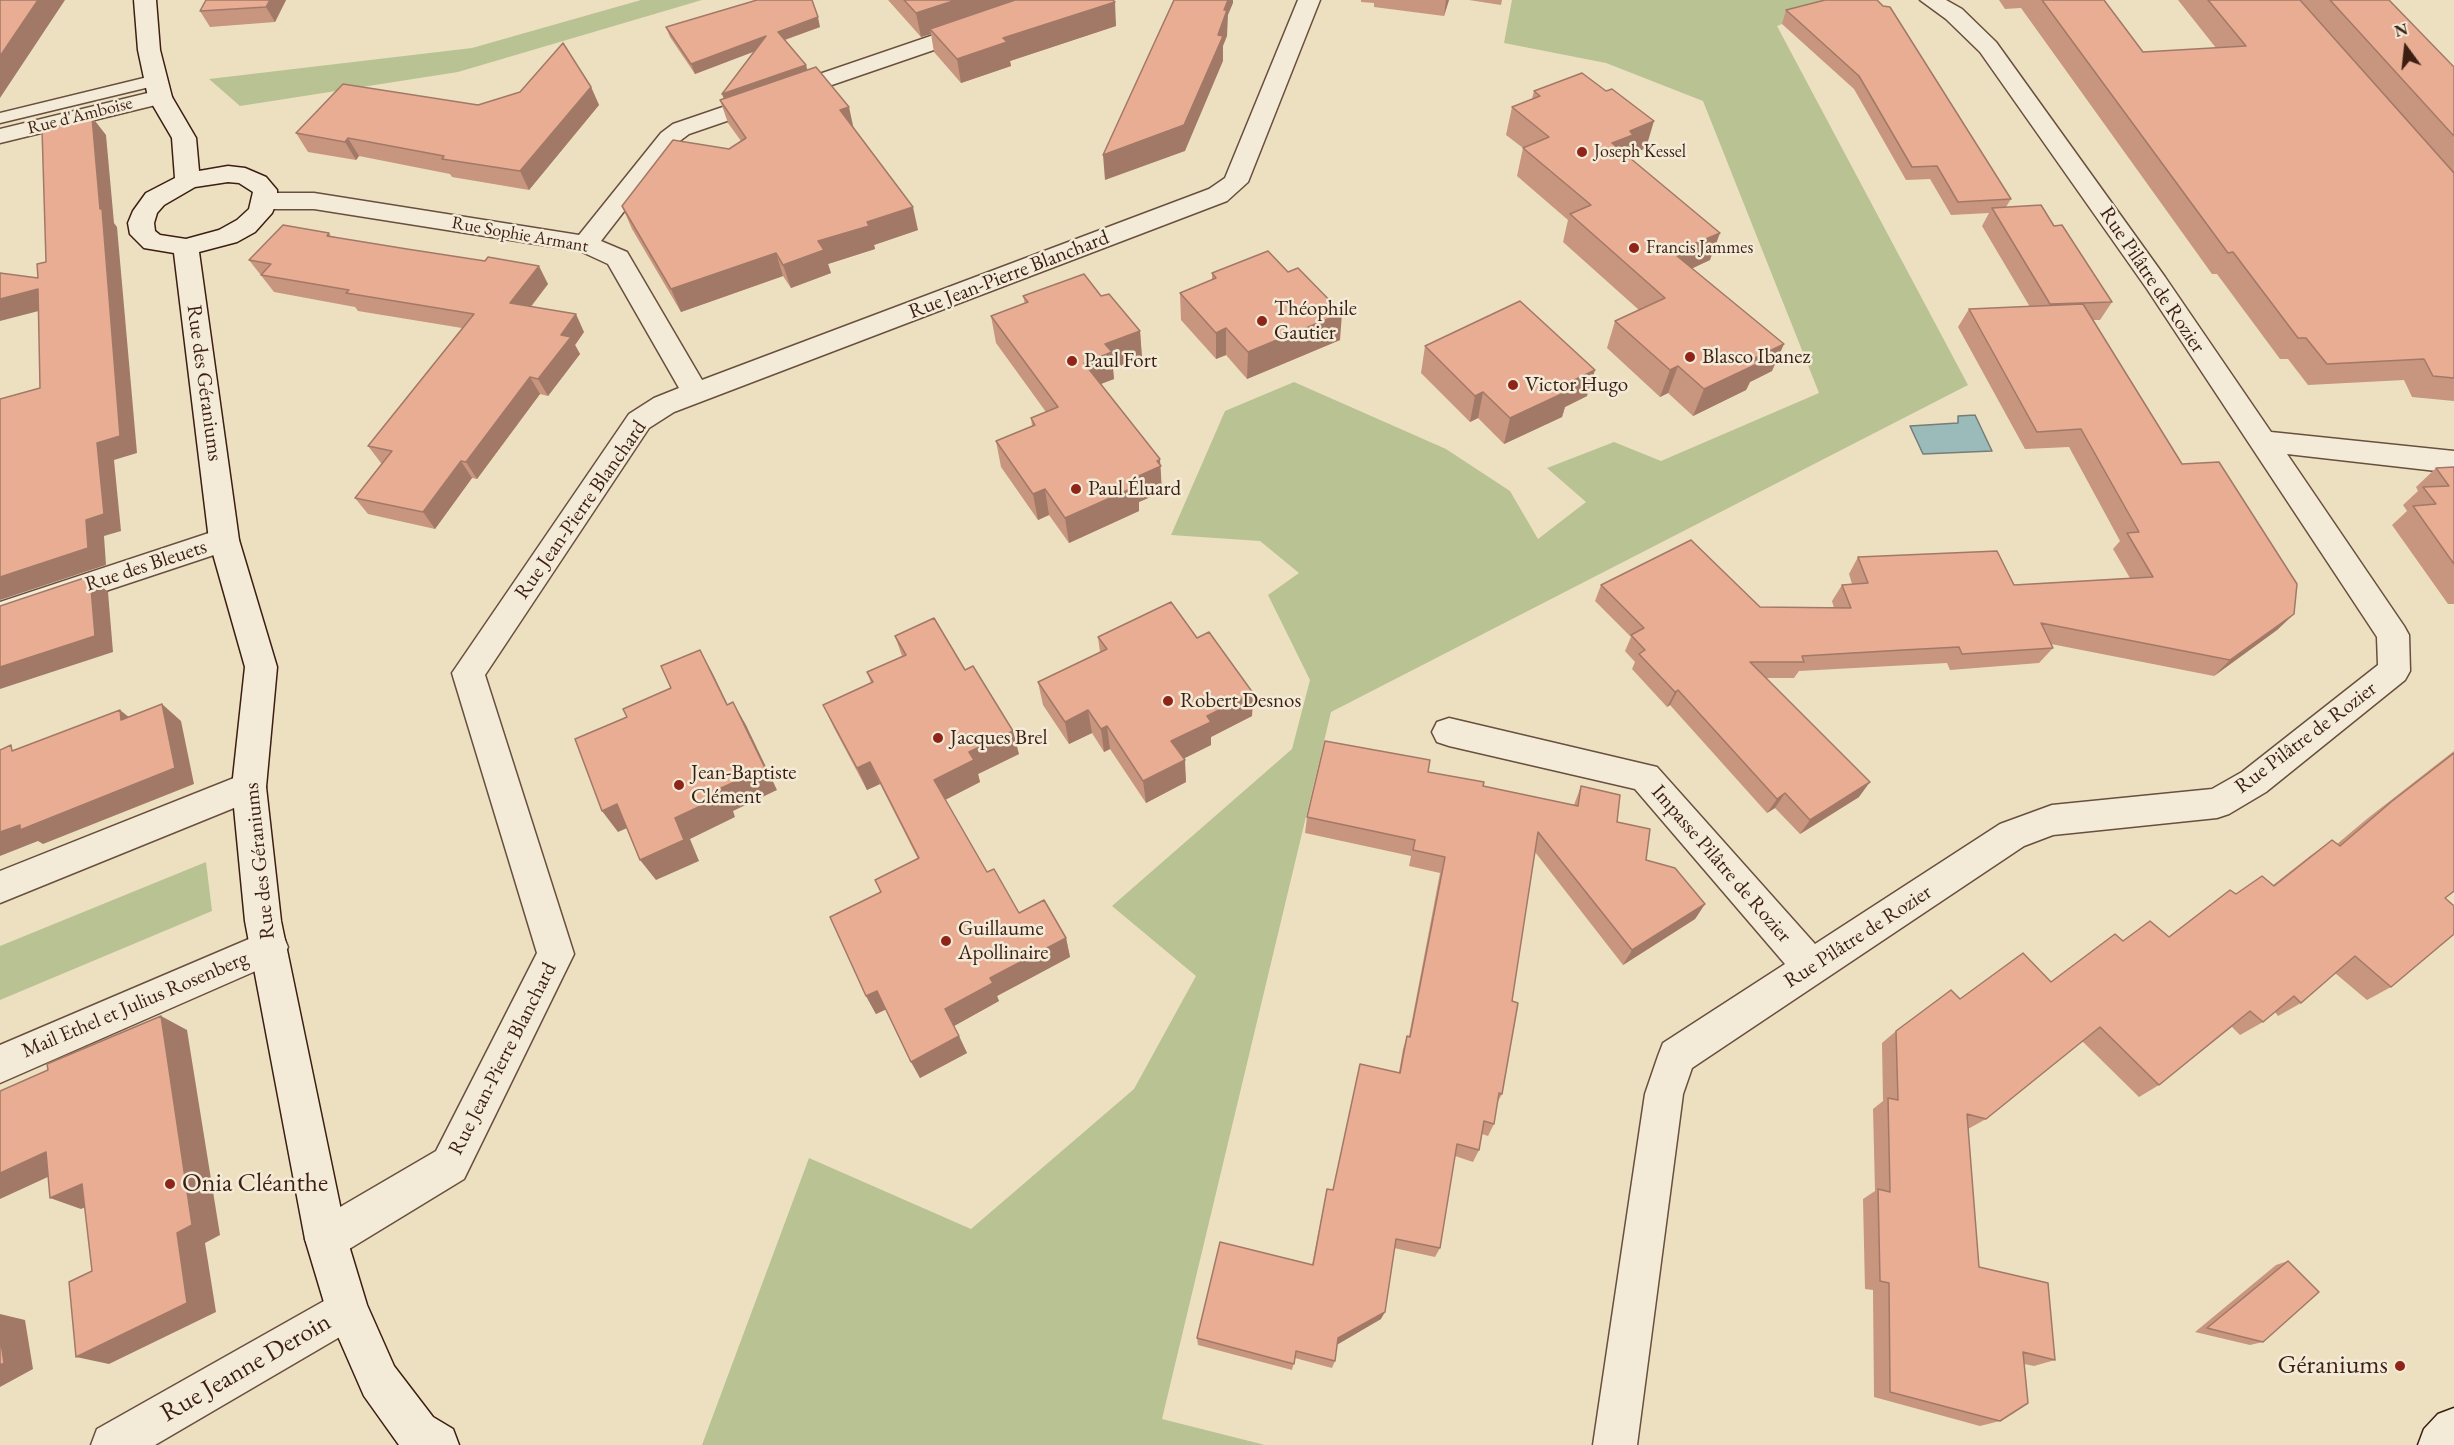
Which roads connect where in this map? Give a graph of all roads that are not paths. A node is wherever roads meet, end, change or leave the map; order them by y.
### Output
1 (145, 0) edge
2 (1057, 0) edge
3 (1309, 0) edge
4 (1931, 0) edge
5 (158, 88) junction
6 (0, 117) edge
7 (0, 136) edge
8 (188, 181) junction
9 (265, 201) junction
10 (585, 244) junction
11 (186, 247) junction
12 (696, 393) junction
13 (2262, 441) junction
14 (2454, 462) edge
15 (224, 540) junction
16 (0, 614) edge
17 (1449, 732) dead end
18 (249, 787) junction
19 (0, 887) edge
20 (270, 947) junction
21 (1811, 967) junction
22 (0, 1064) edge
23 (326, 1239) junction
24 (347, 1309) junction
25 (2454, 1430) edge
26 (113, 1445) edge
27 (437, 1445) edge
28 (1615, 1445) edge
29 (2439, 1445) edge

1 - 5 street
2 - 10 street
3 - 12 street, Rue Jean-Pierre Blanchard
4 - 13 street, Rue Pilâtre de Rozier
5 - 6 lane
5 - 7 street, Rue d'Amboise
5 - 8 street
8 - 9 street
8 - 11 street
9 - 10 street, Rue Sophie Armant
9 - 11 street
10 - 12 street, Rue Sophie Armant
11 - 15 street, Rue des Géraniums
12 - 23 street, Rue Jean-Pierre Blanchard
13 - 14 street
13 - 21 street, Rue Pilâtre de Rozier
15 - 16 street, Rue des Bleuets
15 - 18 street, Rue des Géraniums
17 - 21 street, Impasse Pilâtre de Rozier
18 - 19 street
18 - 20 street, Rue des Géraniums
20 - 22 street, Mail Ethel et Julius Rosenberg
20 - 23 street, Rue des Géraniums
21 - 28 street, Rue Pilâtre de Rozier
23 - 24 street, Rue des Géraniums
24 - 26 street, Rue Jeanne Deroin
24 - 27 street, Rue des Géraniums
25 - 29 street

